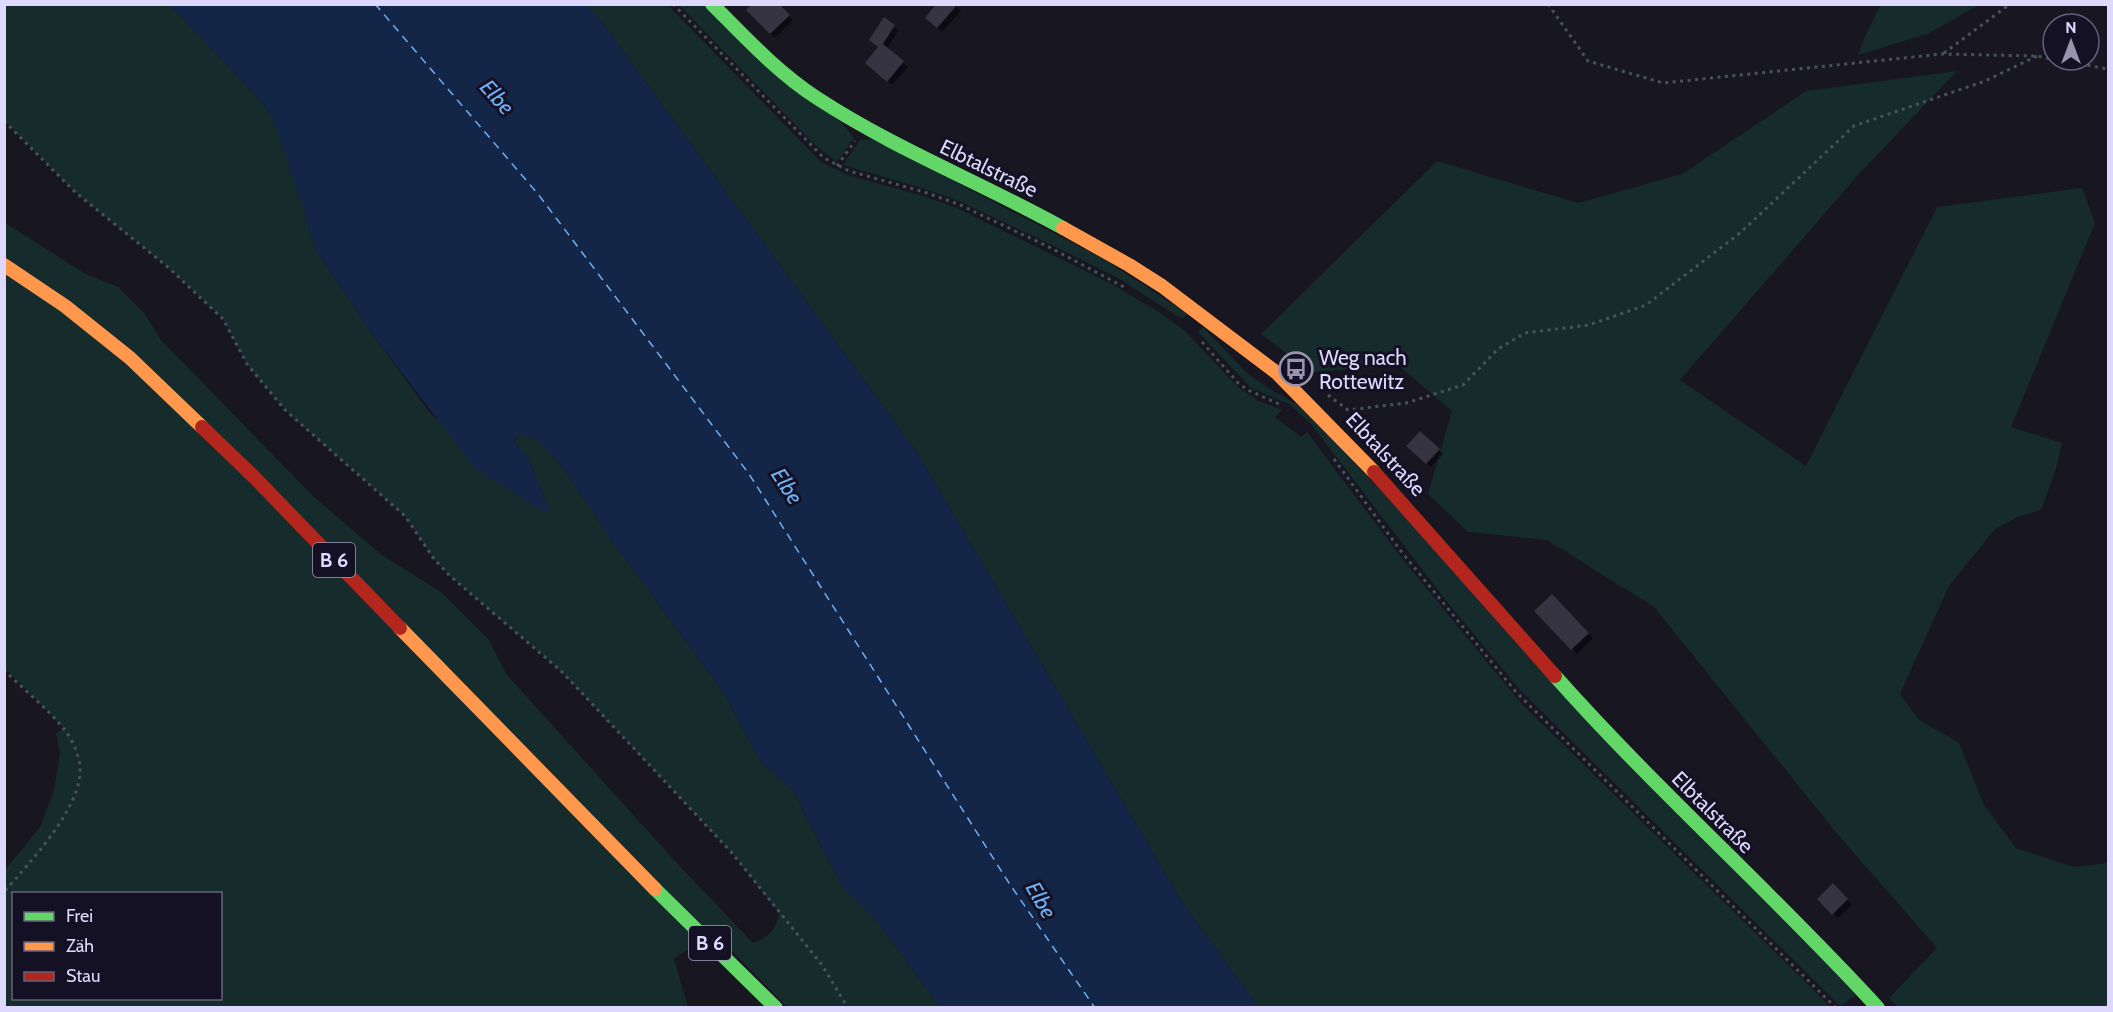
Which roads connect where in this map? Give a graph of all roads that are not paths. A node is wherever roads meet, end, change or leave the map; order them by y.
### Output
1 (712, 4) edge
2 (4, 265) edge
3 (1874, 1003) edge
4 (776, 1008) edge

1 - 3 street, Elbtalstraße
2 - 4 street, B 6

